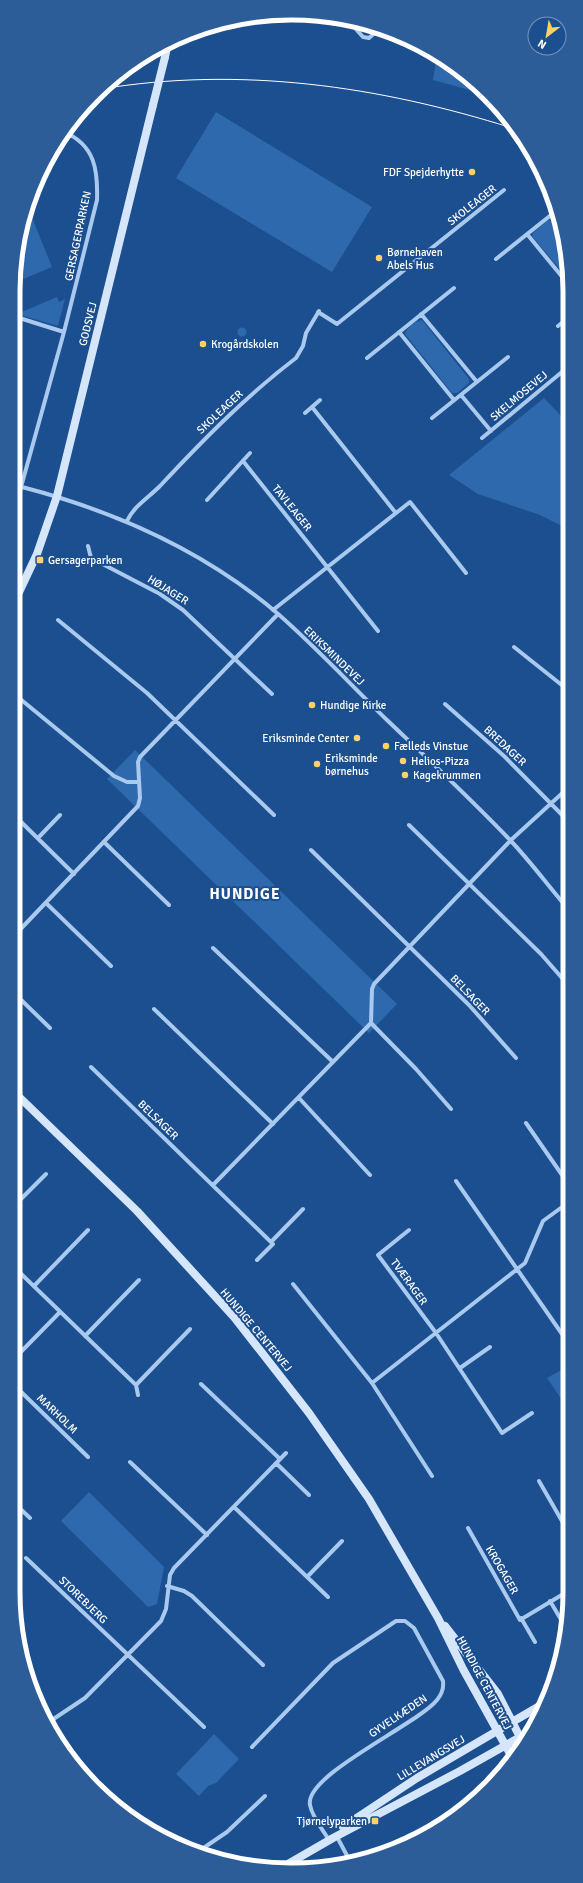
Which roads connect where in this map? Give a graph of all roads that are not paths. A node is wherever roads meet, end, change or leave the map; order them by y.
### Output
1 (354, 27) edge
2 (375, 33) edge
3 (166, 50) edge
4 (70, 135) edge
5 (504, 190) dead end
6 (553, 216) edge
7 (527, 234) junction
8 (496, 259) dead end
9 (562, 277) edge
10 (454, 288) dead end
11 (421, 314) junction
12 (20, 318) edge
13 (563, 322) edge
14 (558, 326) dead end
15 (64, 332) junction
16 (398, 332) junction
17 (508, 357) dead end
18 (367, 358) dead end
19 (563, 371) edge
20 (477, 382) junction
21 (461, 395) junction
22 (320, 400) dead end
23 (454, 400) junction
24 (312, 407) junction
25 (305, 413) dead end
26 (432, 418) dead end
27 (491, 431) junction
28 (482, 438) dead end
29 (250, 453) dead end
30 (243, 461) junction
31 (22, 487) junction
32 (20, 493) edge
33 (57, 496) junction
34 (207, 500) dead end
35 (395, 512) junction
36 (127, 521) junction
37 (88, 546) dead end
38 (327, 566) junction
39 (466, 573) dead end
40 (20, 590) edge
41 (273, 610) junction
42 (278, 614) junction
43 (58, 620) dead end
44 (378, 631) dead end
45 (514, 647) dead end
46 (235, 658) junction
47 (563, 686) edge
48 (272, 694) dead end
49 (20, 699) edge
50 (445, 704) dead end
51 (176, 720) junction
52 (139, 782) junction
53 (563, 791) edge
54 (550, 803) junction
55 (60, 815) dead end
56 (274, 815) dead end
57 (563, 816) edge
58 (20, 821) edge
59 (409, 825) dead end
60 (38, 838) junction
61 (511, 840) junction
62 (105, 842) junction
63 (311, 850) dead end
64 (74, 874) junction
65 (470, 883) junction
66 (46, 903) junction
67 (563, 903) edge
68 (169, 905) dead end
69 (20, 930) edge
70 (409, 947) junction
71 (213, 948) dead end
72 (111, 966) dead end
73 (563, 979) edge
74 (20, 999) edge
75 (154, 1009) dead end
76 (371, 1023) junction
77 (50, 1028) dead end
78 (516, 1058) dead end
79 (332, 1061) junction
80 (91, 1067) dead end
81 (299, 1098) junction
82 (20, 1099) edge
83 (451, 1109) dead end
84 (526, 1123) dead end
85 (273, 1124) junction
86 (46, 1174) dead end
87 (370, 1175) dead end
88 (563, 1176) edge
89 (456, 1181) dead end
90 (213, 1185) junction
91 (20, 1200) edge
92 (563, 1206) edge
93 (303, 1209) dead end
94 (88, 1230) dead end
95 (409, 1230) dead end
96 (271, 1242) junction
97 (257, 1260) dead end
98 (518, 1269) junction
99 (20, 1273) edge
100 (139, 1280) dead end
101 (293, 1284) dead end
102 (34, 1286) junction
103 (60, 1312) junction
104 (190, 1329) dead end
105 (436, 1333) junction
106 (562, 1334) dead end
107 (85, 1336) junction
108 (490, 1347) dead end
109 (20, 1353) edge
110 (460, 1368) junction
111 (372, 1383) junction
112 (201, 1384) dead end
113 (136, 1385) junction
114 (20, 1391) edge
115 (138, 1394) dead end
116 (532, 1413) dead end
117 (286, 1453) dead end
118 (88, 1457) dead end
119 (278, 1461) junction
120 (130, 1462) dead end
121 (432, 1476) dead end
122 (539, 1481) dead end
123 (309, 1495) dead end
124 (234, 1507) junction
125 (20, 1509) edge
126 (30, 1518) dead end
127 (563, 1523) edge
128 (468, 1528) dead end
129 (207, 1535) junction
130 (342, 1541) dead end
131 (26, 1558) dead end
132 (307, 1577) junction
133 (167, 1586) junction
134 (563, 1594) edge
135 (328, 1597) dead end
136 (550, 1601) junction
137 (438, 1618) junction
138 (521, 1618) junction
139 (561, 1620) edge
140 (535, 1642) dead end
141 (128, 1655) junction
142 (263, 1665) dead end
143 (537, 1707) edge
144 (52, 1720) edge
145 (513, 1722) junction
146 (204, 1727) dead end
147 (498, 1732) junction
148 (520, 1737) edge
149 (517, 1742) edge
150 (506, 1745) junction
151 (252, 1747) dead end
152 (510, 1752) edge
153 (265, 1796) dead end
154 (334, 1836) junction
155 (203, 1848) edge
156 (347, 1857) edge
157 (290, 1863) edge

1 - 2 street
3 - 33 street, GODSVEJ, bridge
4 - 15 street, GERSAGERPARKEN
5 - 36 street, SKOLEAGER
6 - 7 street
7 - 8 street
7 - 9 street
10 - 11 street
11 - 16 street
11 - 20 street
12 - 15 street
13 - 14 street
15 - 31 street, GERSAGERPARKEN
16 - 18 street
16 - 23 street
17 - 20 street
19 - 27 street, SKELMOSEVEJ
20 - 21 street
21 - 23 street
21 - 27 street
22 - 24 street
23 - 26 street
24 - 25 street
24 - 35 street
27 - 28 street, SKELMOSEVEJ
29 - 30 street
30 - 34 street
30 - 38 street, TAVLEAGER
31 - 32 street, GERSAGERPARKEN
31 - 33 street
33 - 36 street, ERIKSMINDEVEJ
33 - 40 street, GODSVEJ
35 - 38 street
35 - 39 street
36 - 41 street, ERIKSMINDEVEJ
37 - 46 street, HØJAGER
38 - 41 street
38 - 44 street, TAVLEAGER
41 - 42 street, ERIKSMINDEVEJ
42 - 46 street
42 - 61 street, ERIKSMINDEVEJ
43 - 51 street
45 - 47 street
46 - 48 street, HØJAGER
46 - 51 street
49 - 52 street
50 - 54 street, BREDAGER
51 - 52 street
51 - 56 street
52 - 62 street
53 - 54 street
54 - 57 street, BREDAGER
54 - 61 street
55 - 60 street
58 - 60 street
59 - 65 street
60 - 64 street
61 - 65 street
61 - 67 street, ERIKSMINDEVEJ
62 - 64 street
62 - 68 street
63 - 70 street, BELSAGER
64 - 66 street
65 - 70 street
65 - 73 street
66 - 69 street
66 - 72 street
70 - 76 street
70 - 78 street, BELSAGER
71 - 79 street
74 - 77 street
75 - 85 street
76 - 79 street
76 - 83 street
79 - 81 street
80 - 90 street, BELSAGER
81 - 85 street
81 - 87 street
82 - 137 street, HUNDIGE CENTERVEJ
84 - 88 street
85 - 90 street
86 - 91 street
89 - 98 street
90 - 96 street, BELSAGER
92 - 98 street
93 - 96 street
94 - 102 street
95 - 105 street, TVÆRAGER
96 - 97 street
98 - 105 street
98 - 106 street
99 - 102 street
100 - 107 street
101 - 111 street
102 - 103 street
103 - 107 street
103 - 109 street
104 - 113 street
105 - 110 street, TVÆRAGER
105 - 111 street
107 - 113 street
108 - 110 street
110 - 116 street, TVÆRAGER
111 - 121 street
112 - 119 street
113 - 115 street
114 - 118 street, MARHOLM
117 - 119 street
119 - 123 street
119 - 124 street
120 - 129 street
122 - 127 street
124 - 129 street
124 - 132 street
125 - 126 street
128 - 138 street, KROGAGER
129 - 133 street
130 - 132 street
131 - 141 street, STOREBJERG
132 - 135 street
133 - 141 street
133 - 142 street
134 - 136 street
136 - 138 street
136 - 139 street
137 - 145 street, HUNDIGE CENTERVEJ
137 - 147 street, HUNDIGE CENTERVEJ
138 - 140 street, KROGAGER
141 - 144 street
141 - 146 street, STOREBJERG
143 - 145 street, LILLEVANGSVEJ
145 - 147 street, LILLEVANGSVEJ
145 - 148 street, HUNDIGE CENTERVEJ
147 - 150 street, HUNDIGE CENTERVEJ
147 - 154 street, LILLEVANGSVEJ
149 - 150 street, LILLEVANGSVEJ
150 - 152 street, HUNDIGE CENTERVEJ
150 - 154 street, LILLEVANGSVEJ
151 - 154 street, GYVELKÆDEN
153 - 155 street
154 - 156 street
154 - 157 street, LILLEVANGSVEJ

